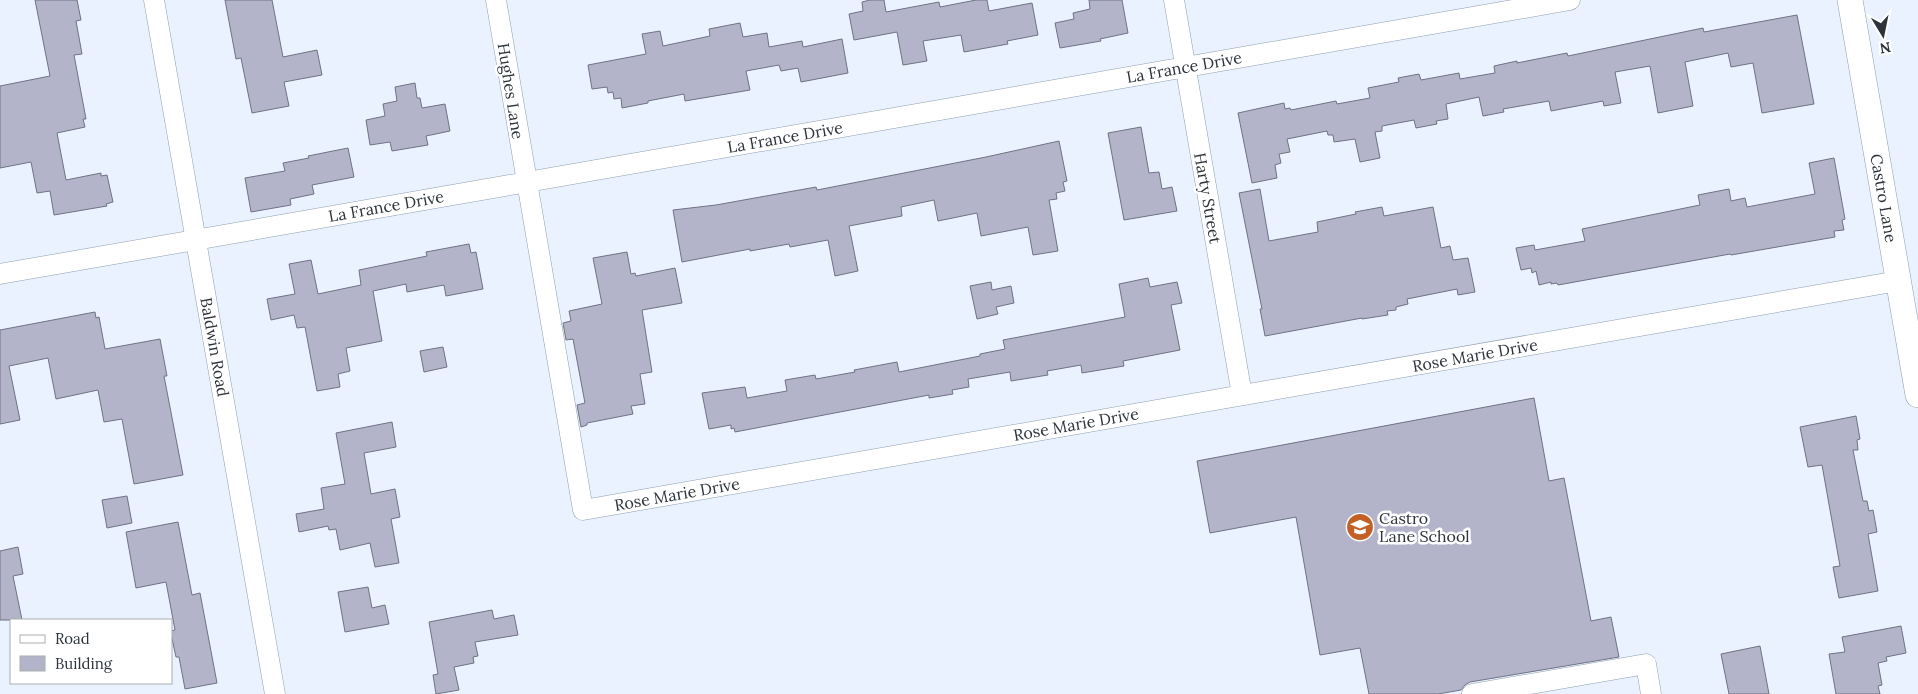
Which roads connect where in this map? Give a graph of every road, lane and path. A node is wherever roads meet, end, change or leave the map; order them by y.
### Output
1 (154, 0) edge
2 (496, 0) edge
3 (1174, 0) edge
4 (1570, 0) edge
5 (1850, 0) edge
6 (1186, 67) junction
7 (526, 182) junction
8 (196, 240) junction
9 (0, 274) edge
10 (1898, 281) junction
11 (1242, 395) junction
12 (1918, 395) edge
13 (275, 694) edge
14 (1472, 694) edge
15 (1651, 694) edge

1 - 8 street, Baldwin Road
2 - 7 street, Hughes Lane
3 - 6 street, Harty Street
4 - 6 street, La France Drive
5 - 10 street, Castro Lane
6 - 7 street, La France Drive
6 - 11 street, Harty Street
7 - 8 street, La France Drive
7 - 11 street, Rose Marie Drive
8 - 9 street, La France Drive
8 - 13 street, Baldwin Road
10 - 11 street, Rose Marie Drive
10 - 12 street, Castro Lane
14 - 15 street

